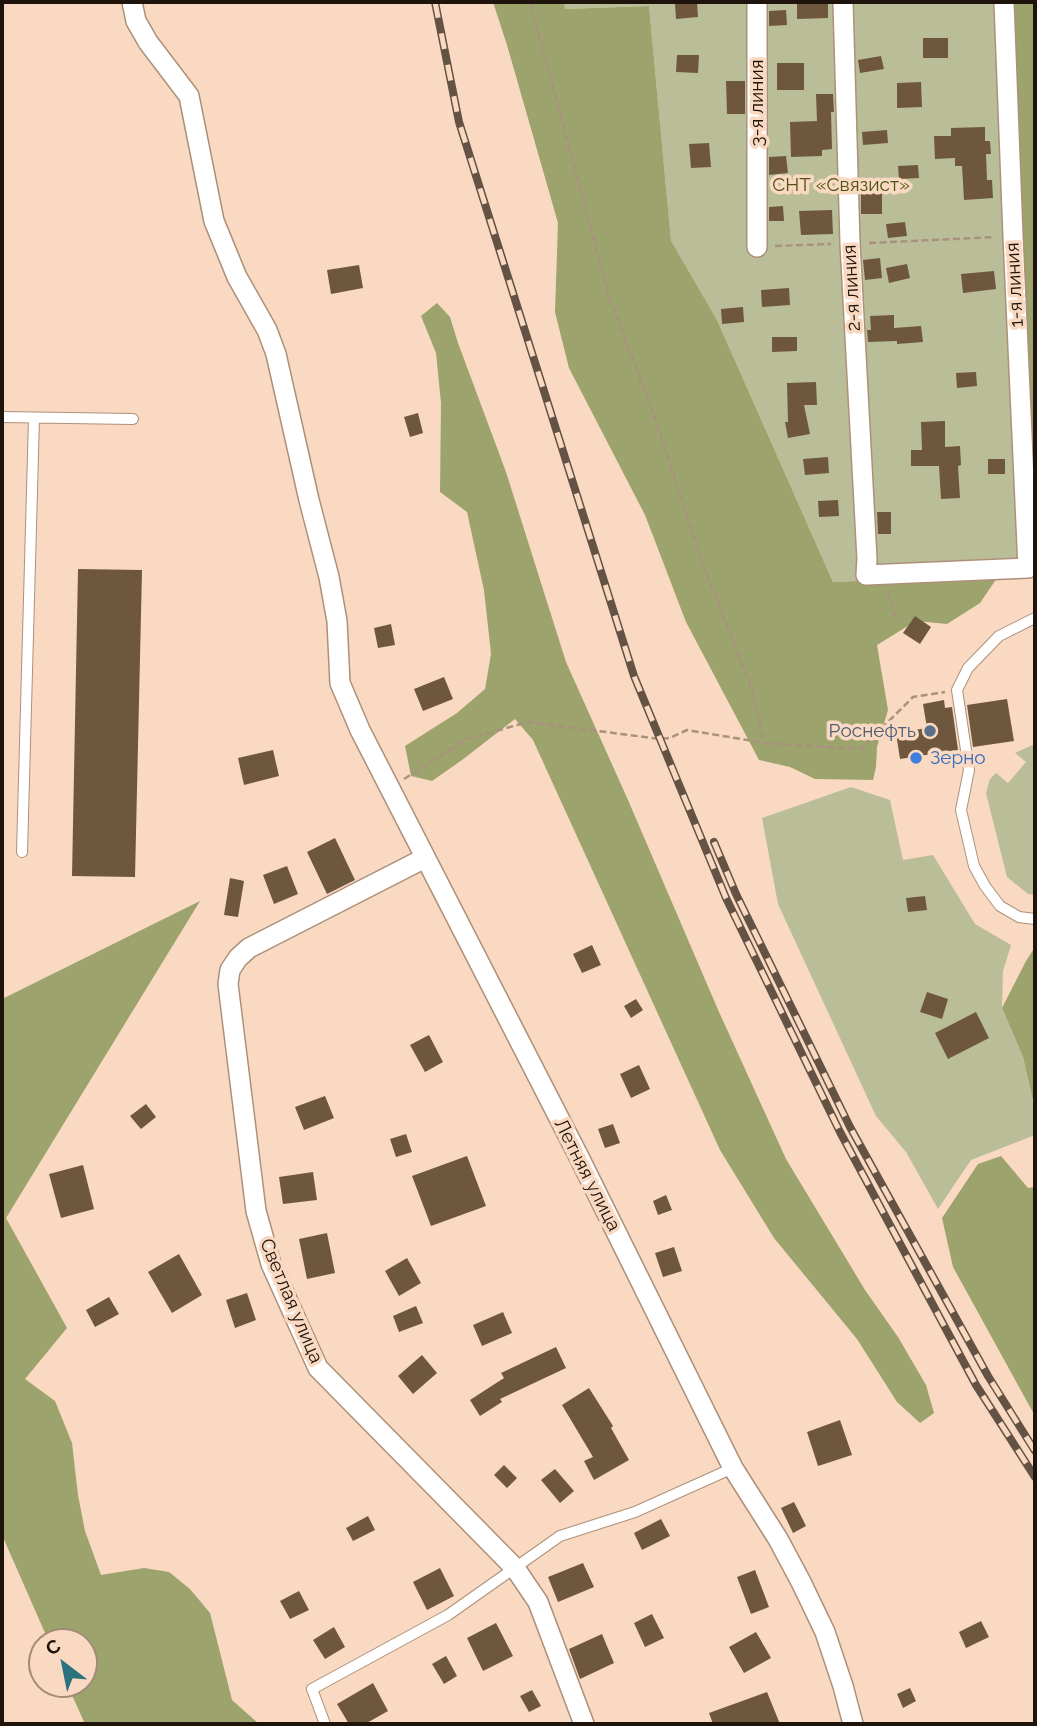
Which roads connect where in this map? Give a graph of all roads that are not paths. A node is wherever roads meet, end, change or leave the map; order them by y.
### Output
1 (132, 2) edge
2 (757, 2) edge
3 (843, 2) edge
4 (1004, 2) edge
5 (757, 247) road end
6 (2, 417) edge
7 (34, 418) junction
8 (133, 419) dead end
9 (875, 574) joint
10 (1035, 618) edge
11 (22, 852) dead end
12 (425, 858) junction
13 (1035, 919) edge
14 (733, 1468) junction
15 (515, 1568) junction
16 (325, 1724) edge
17 (584, 1724) edge
18 (853, 1724) edge

1 - 12 street, Летняя улица
2 - 5 street, 3-я линия
3 - 9 street, 2-я линия
4 - 9 street, 1-я линия
6 - 7 lane
7 - 8 lane
7 - 11 lane
10 - 13 lane
12 - 14 street, Летняя улица
12 - 15 street, Светлая улица
14 - 15 lane
14 - 18 street, Летняя улица
15 - 16 lane
15 - 17 street, Светлая улица

